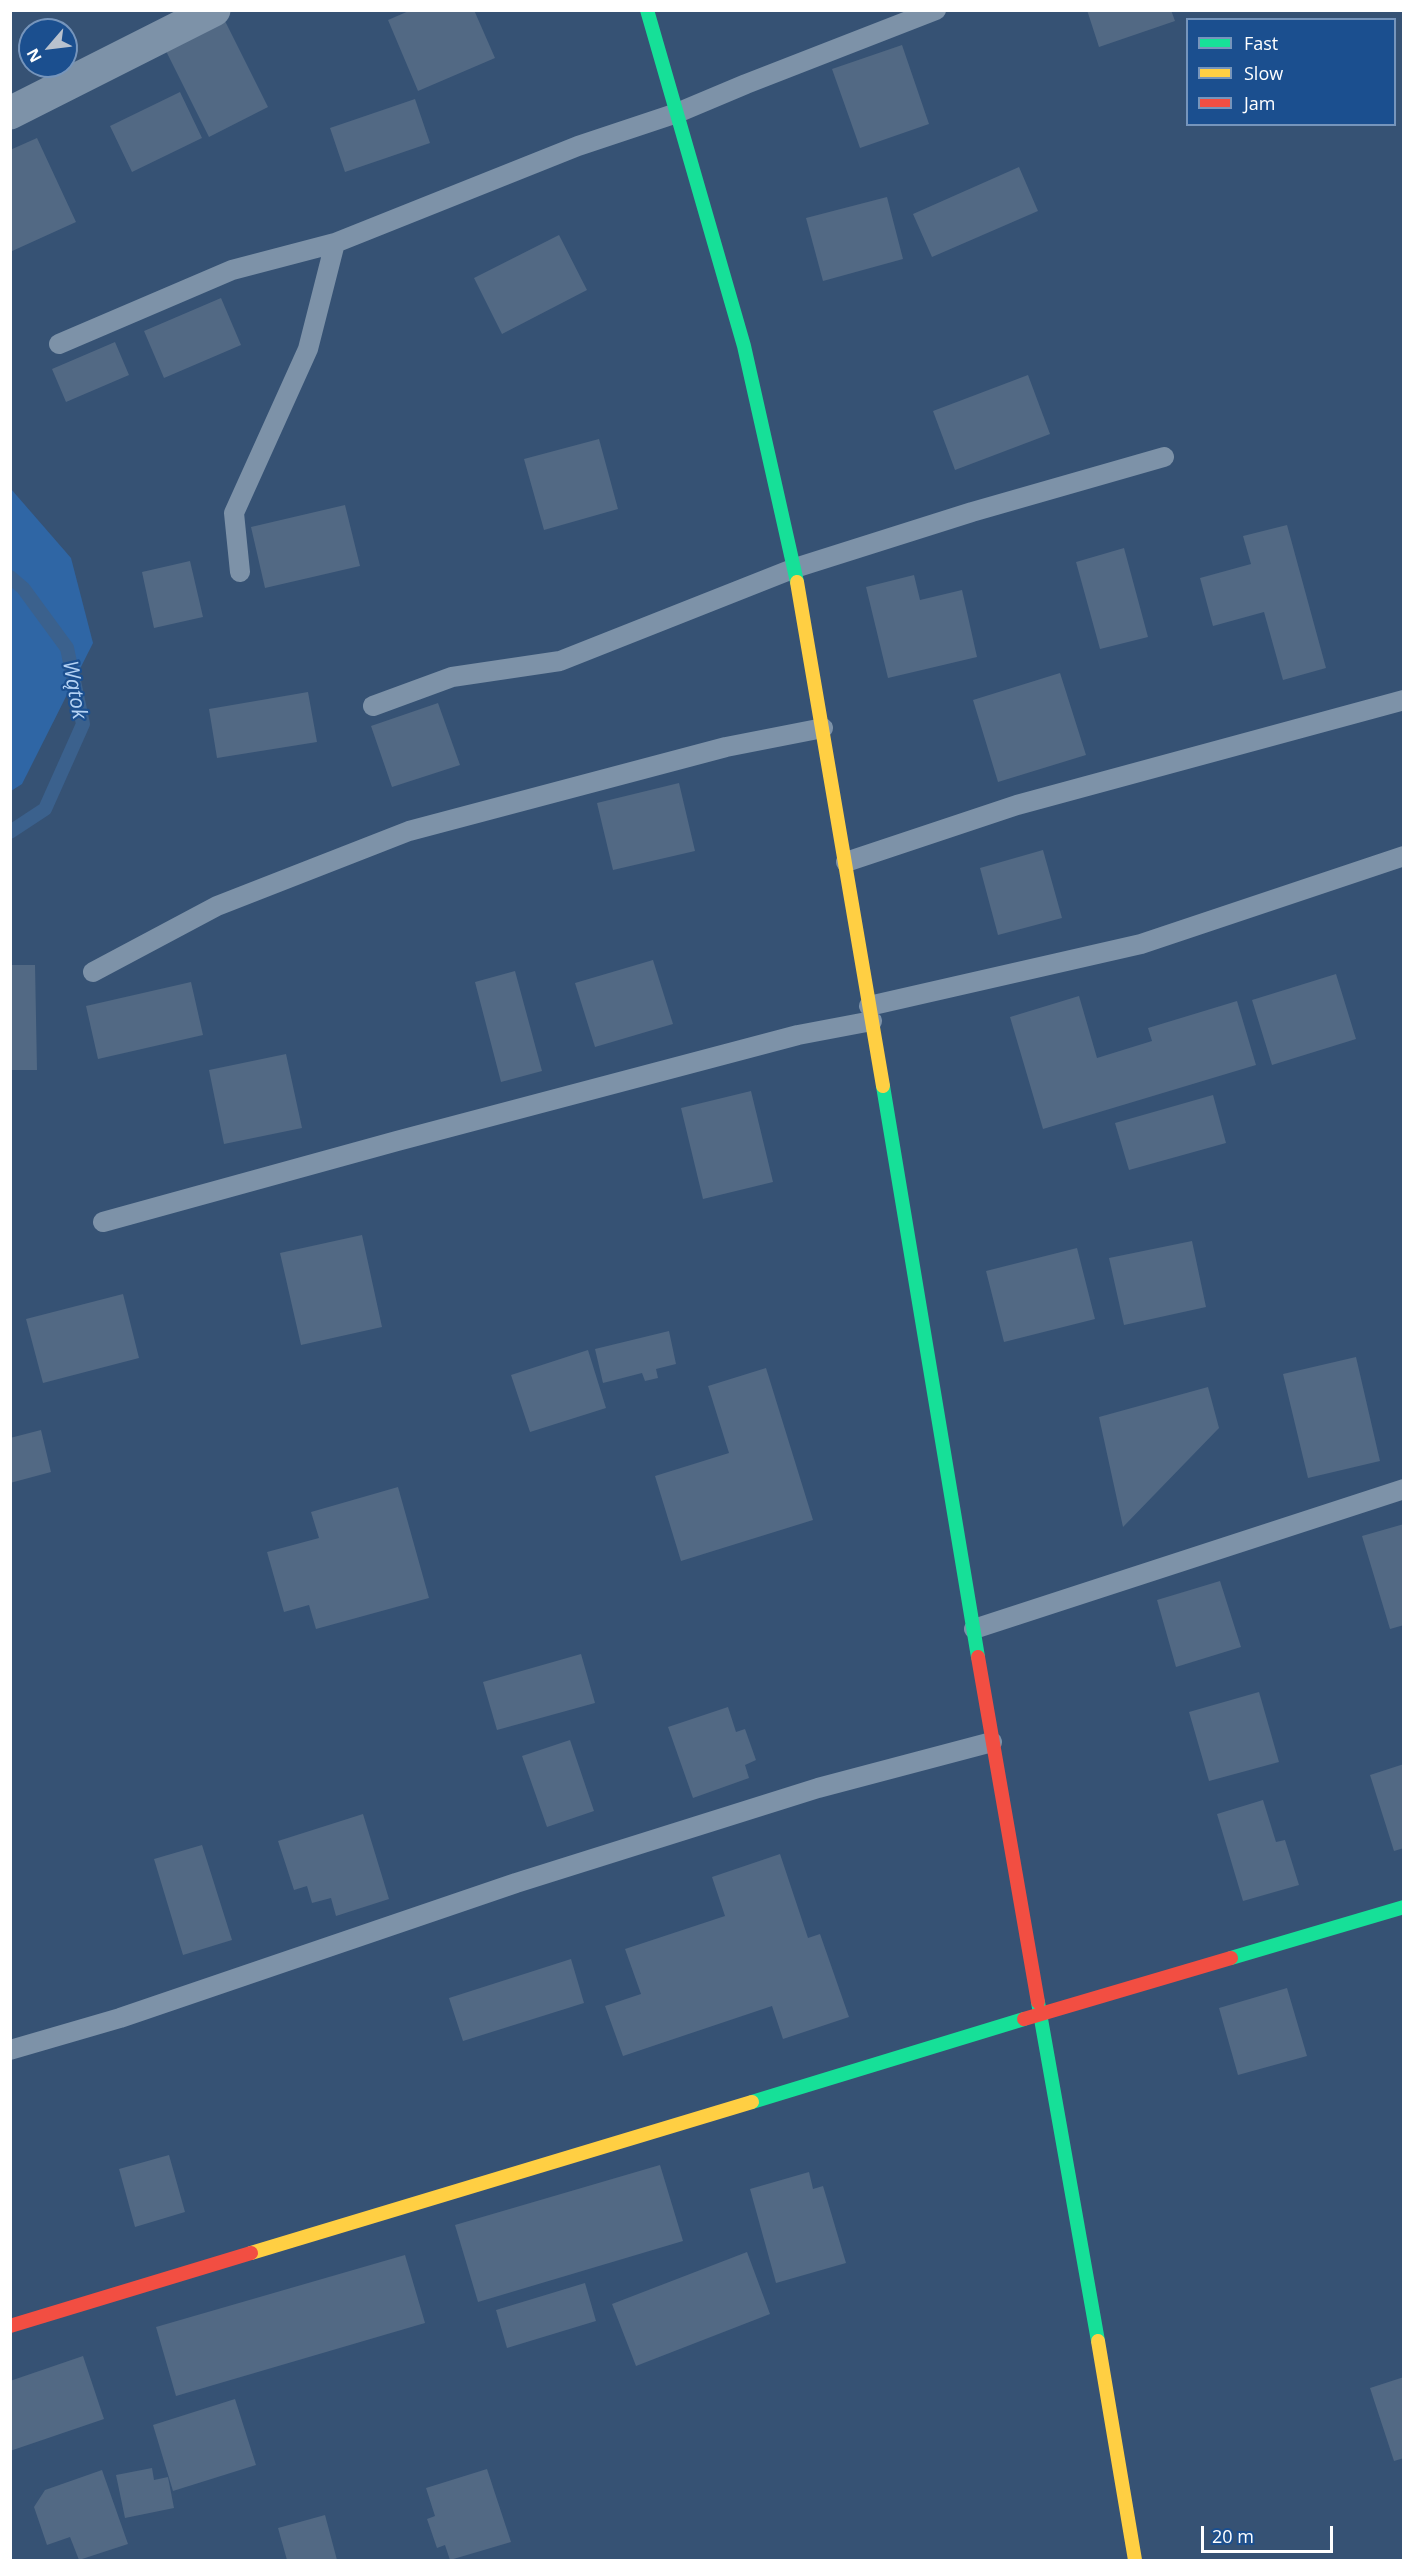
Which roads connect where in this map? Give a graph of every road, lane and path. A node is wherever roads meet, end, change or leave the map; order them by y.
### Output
1 (214, 10) edge
2 (647, 10) edge
3 (936, 10) edge
4 (10, 112) edge
5 (677, 113) junction
6 (335, 243) junction
7 (59, 344) dead end
8 (1164, 457) dead end
9 (795, 568) junction
10 (240, 572) dead end
11 (1404, 700) edge
12 (373, 706) dead end
13 (823, 728) junction
14 (1404, 856) edge
15 (846, 862) junction
16 (93, 972) dead end
17 (871, 1014) junction
18 (103, 1222) dead end
19 (1404, 1489) edge
20 (974, 1629) junction
21 (992, 1742) junction
22 (1404, 1907) edge
23 (1041, 2014) junction
24 (10, 2050) edge
25 (10, 2326) edge
26 (1135, 2560) edge

1 - 4 street
2 - 5 street
3 - 5 lane
5 - 6 lane
5 - 9 street
6 - 7 lane
6 - 10 lane
8 - 9 lane
9 - 12 lane
9 - 13 street
11 - 15 lane
13 - 15 street
13 - 16 lane
14 - 17 lane
15 - 17 street
17 - 18 lane
17 - 20 street
19 - 20 lane
20 - 21 street
21 - 23 street
21 - 24 lane
22 - 23 street
23 - 25 street
23 - 26 street

